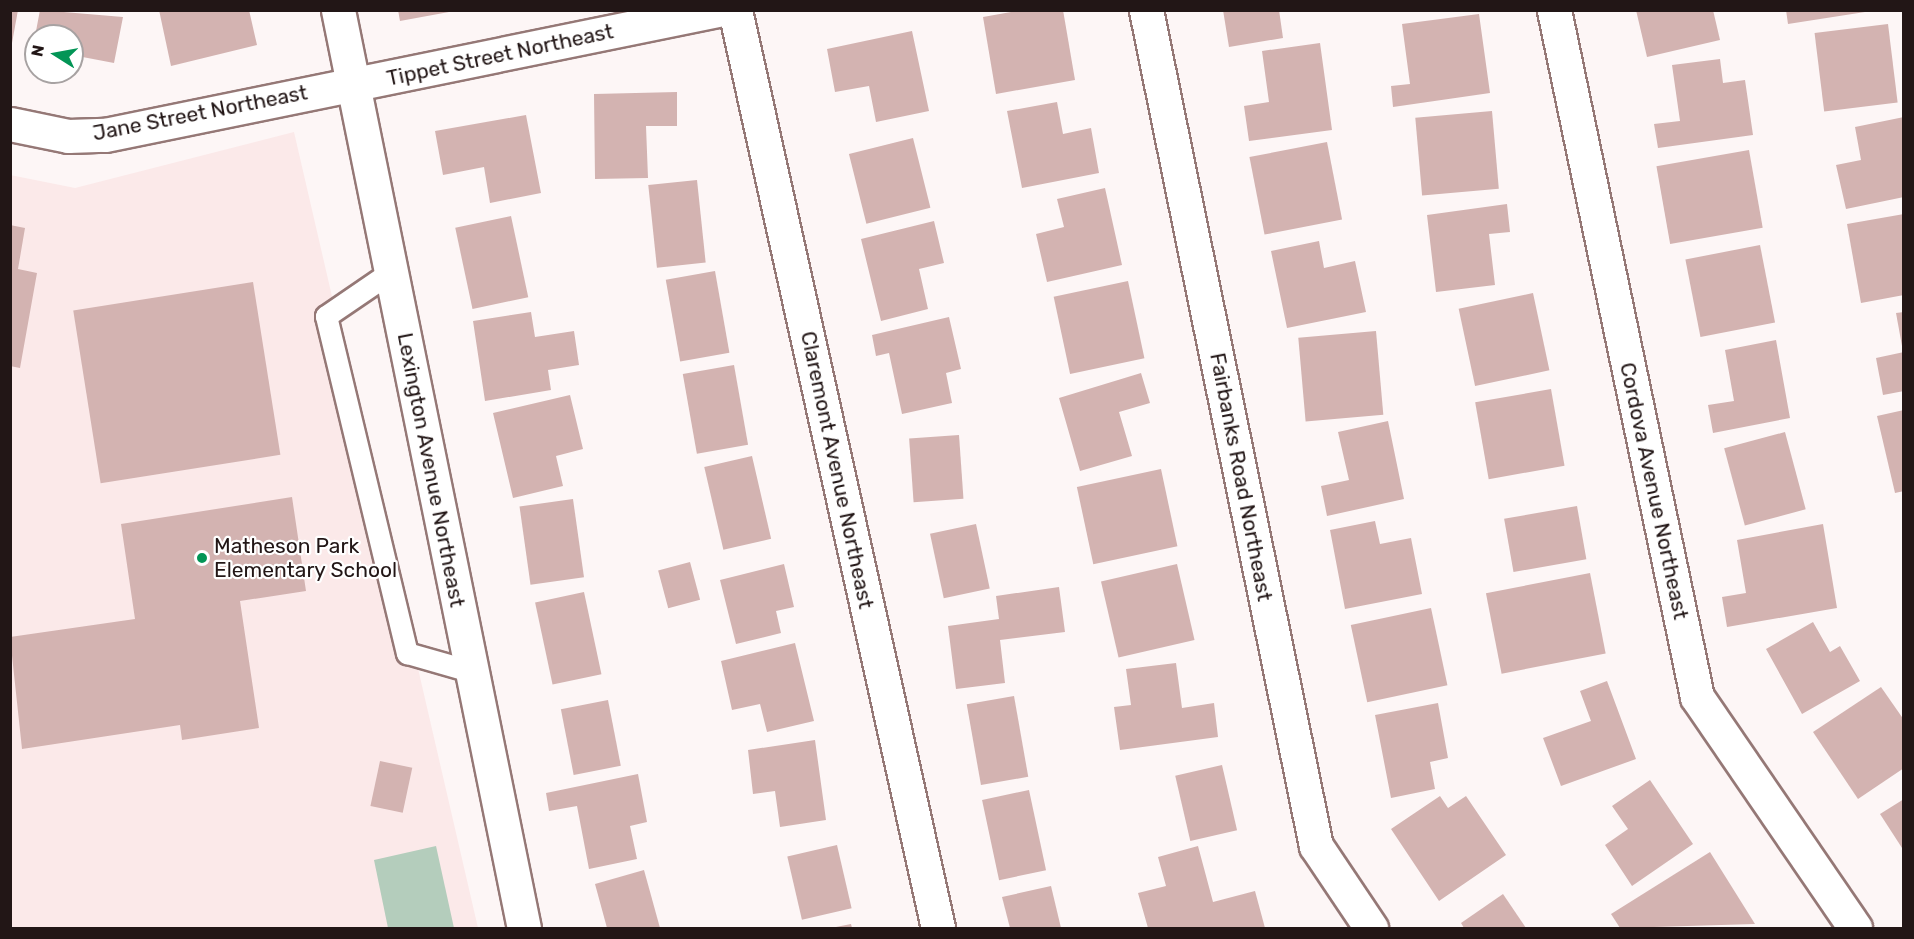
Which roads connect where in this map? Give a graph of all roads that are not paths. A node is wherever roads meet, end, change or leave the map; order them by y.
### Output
1 (338, 10) edge
2 (717, 10) edge
3 (735, 10) edge
4 (1146, 10) edge
5 (1554, 10) edge
6 (355, 85) junction
7 (10, 124) edge
8 (392, 271) junction
9 (470, 671) junction
10 (524, 928) edge
11 (938, 928) edge
12 (1371, 928) edge
13 (1855, 928) edge

1 - 6 street, Lexington Avenue Northeast
2 - 6 street, Tippet Street Northeast
3 - 11 street, Claremont Avenue Northeast
4 - 12 street, Fairbanks Road Northeast
5 - 13 street, Cordova Avenue Northeast
6 - 7 street, Jane Street Northeast
6 - 8 street, Lexington Avenue Northeast
8 - 9 street, Lexington Avenue Northeast
8 - 9 lane
9 - 10 street, Lexington Avenue Northeast

